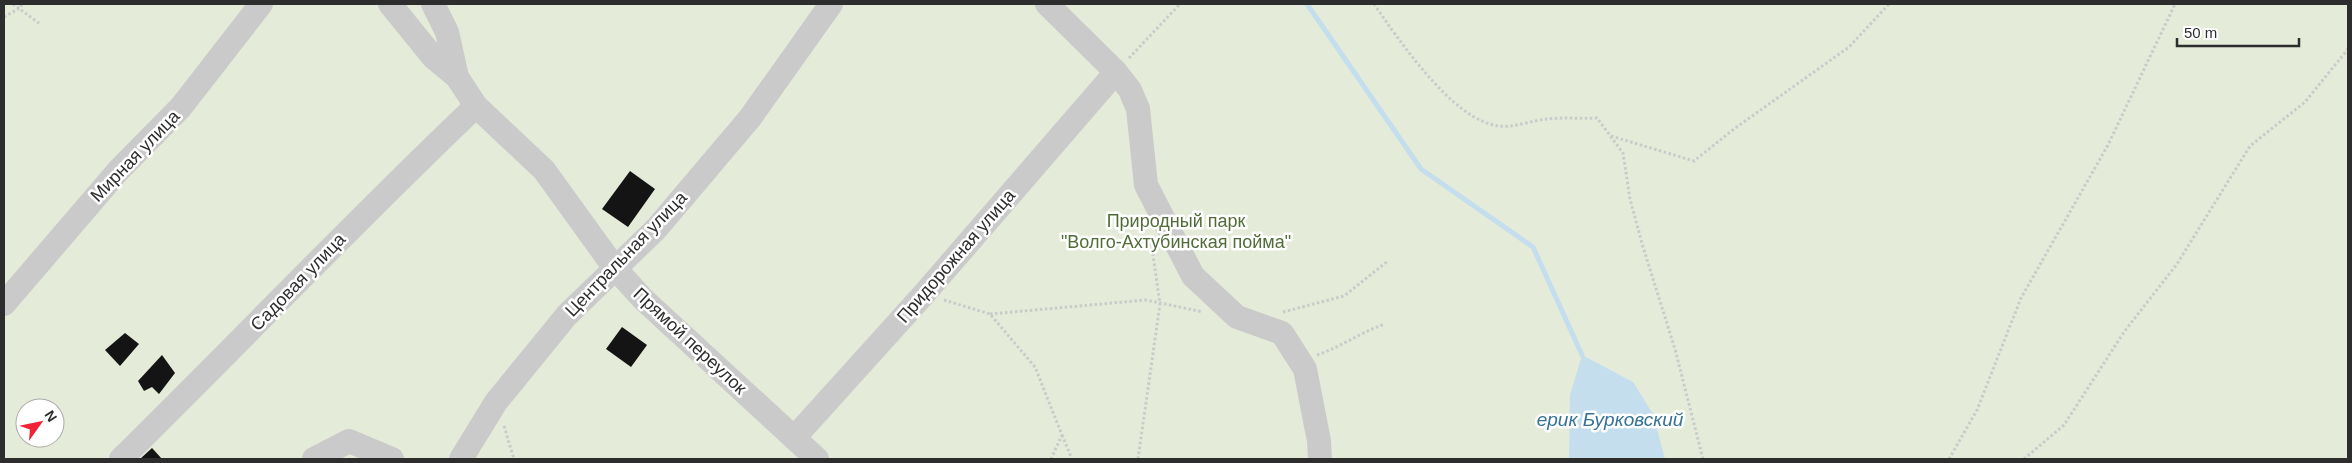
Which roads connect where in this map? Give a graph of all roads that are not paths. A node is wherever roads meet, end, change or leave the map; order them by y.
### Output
1 (261, 4) edge
2 (390, 4) edge
3 (432, 4) edge
4 (831, 4) edge
5 (1047, 4) edge
6 (1116, 72) junction
7 (457, 77) junction
8 (476, 106) junction
9 (614, 267) junction
10 (4, 304) edge
11 (794, 438) junction
12 (121, 459) edge
13 (314, 459) edge
14 (392, 459) edge
15 (461, 459) edge
16 (817, 459) edge
17 (1320, 459) edge

1 - 10 street, Мирная улица
2 - 7 street, Прямой переулок
3 - 7 street, Прямой переулок
4 - 9 street, Центральная улица
5 - 6 street
6 - 11 street, Придорожная улица
6 - 17 street
7 - 8 street, Прямой переулок
8 - 9 street, Прямой переулок
8 - 12 street, Садовая улица
9 - 11 street, Прямой переулок
9 - 15 street, Центральная улица
11 - 16 street, Прямой переулок
13 - 14 street

